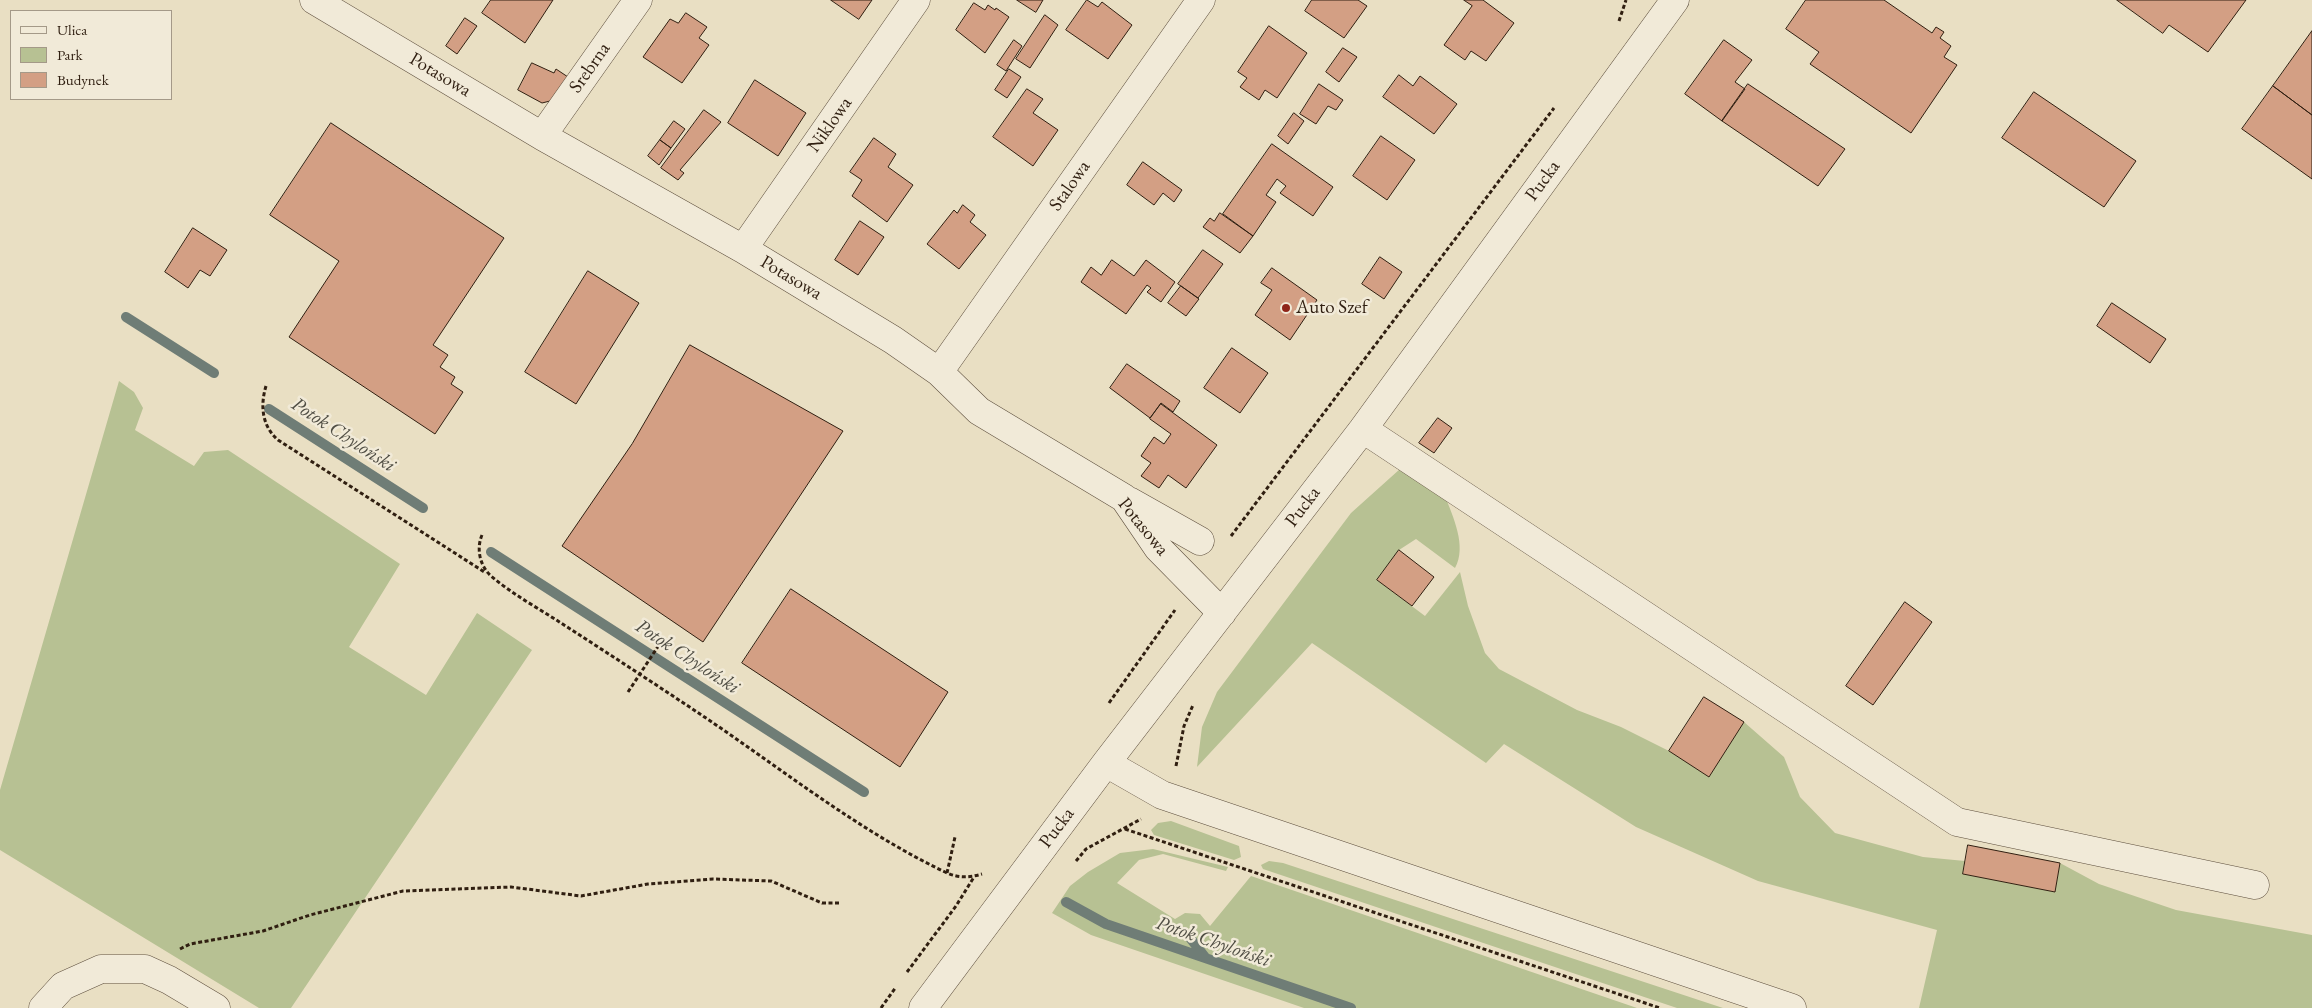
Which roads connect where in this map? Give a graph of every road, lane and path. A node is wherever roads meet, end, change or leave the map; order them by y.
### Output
1 (314, 0) edge
2 (638, 0) edge
3 (916, 0) edge
4 (1201, 0) edge
5 (1626, 0) edge
6 (1676, 0) edge
7 (1617, 27) dead end
8 (1558, 103) dead end
9 (542, 136) junction
10 (743, 249) junction
11 (939, 372) junction
12 (266, 386) dead end
13 (1362, 429) junction
14 (1124, 498) junction
15 (482, 535) dead end
16 (1213, 542) joint
17 (491, 576) junction
18 (1193, 585) junction
19 (1222, 613) junction
20 (659, 645) dead end
21 (640, 675) junction
22 (628, 692) dead end
23 (1107, 706) dead end
24 (1106, 762) junction
25 (1124, 829) dead end
26 (955, 837) dead end
27 (947, 873) junction
28 (2255, 885) dead end
29 (840, 903) dead end
30 (145, 969) junction
31 (904, 976) dead end
32 (898, 984) dead end
33 (43, 1008) edge
34 (216, 1008) edge
35 (881, 1008) edge
36 (923, 1008) edge
37 (1660, 1008) edge
38 (1792, 1008) edge

1 - 9 street, Potasowa
2 - 9 street, Srebrna
3 - 10 street, Niklowa
4 - 11 street, Stalowa
5 - 7 path
6 - 13 street, Pucka
8 - 16 path
9 - 10 street, Potasowa
10 - 11 street, Potasowa
11 - 14 street, Potasowa
12 - 17 path
13 - 19 street, Pucka
13 - 28 street
14 - 16 street
14 - 18 street, Potasowa
15 - 17 path
17 - 21 path
18 - 19 street, Potasowa
18 - 23 path
19 - 24 street, Pucka
20 - 21 path
21 - 22 path
21 - 27 path
24 - 36 street, Pucka
24 - 38 street
25 - 37 path
26 - 27 path
27 - 31 path
29 - 30 path
30 - 33 street
30 - 34 street
32 - 35 path

